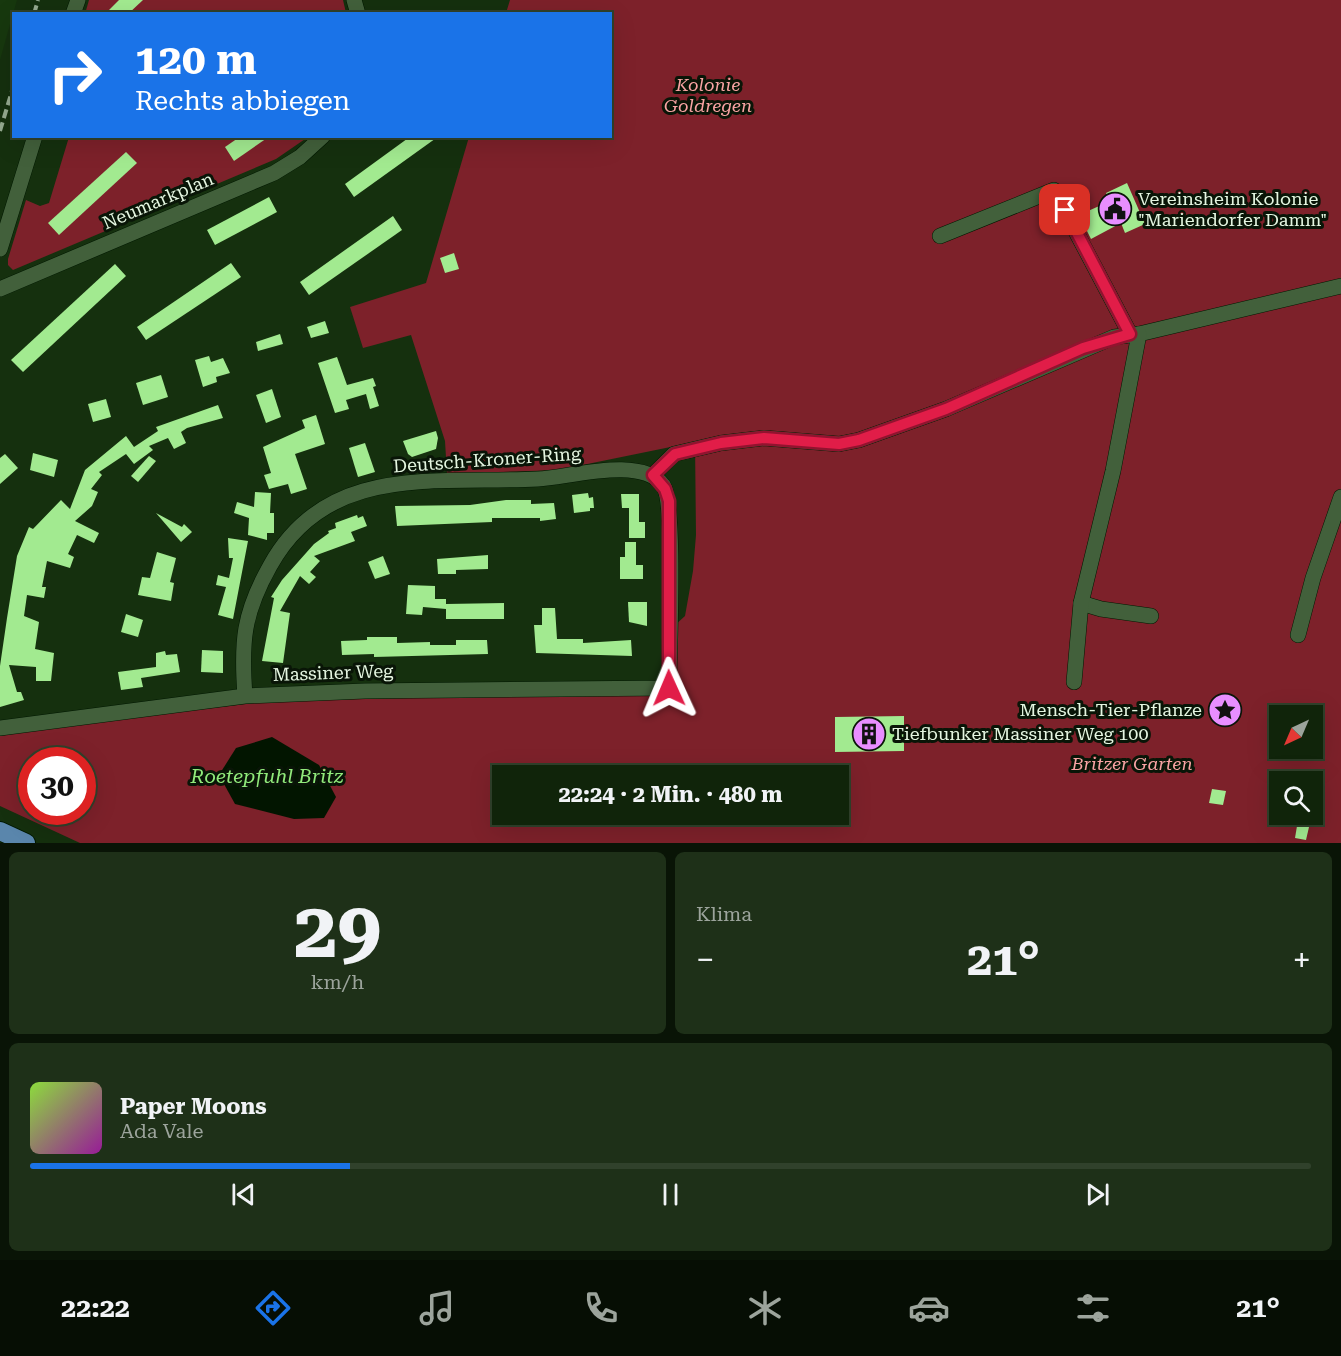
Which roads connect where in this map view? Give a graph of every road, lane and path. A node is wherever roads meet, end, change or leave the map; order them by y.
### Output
1 (34, 138) edge
2 (321, 138) edge
3 (940, 236) dead end
4 (0, 249) edge
5 (1341, 286) edge
6 (0, 289) edge
7 (1134, 334) junction
8 (653, 475) junction
9 (1341, 497) edge
10 (1081, 603) junction
11 (1151, 616) dead end
12 (1298, 635) dead end
13 (1074, 682) dead end
14 (245, 696) junction
15 (0, 728) edge
16 (0, 831) edge
17 (26, 843) edge

1 - 4 street
2 - 6 street, Neumarkplan
3 - 7 street
5 - 7 street
7 - 8 street
7 - 10 street
8 - 14 street, Deutsch-Kroner-Ring
8 - 14 street, Massiner Weg
9 - 12 street
10 - 11 street
10 - 13 street
14 - 15 street, Massiner Weg
16 - 17 main road

